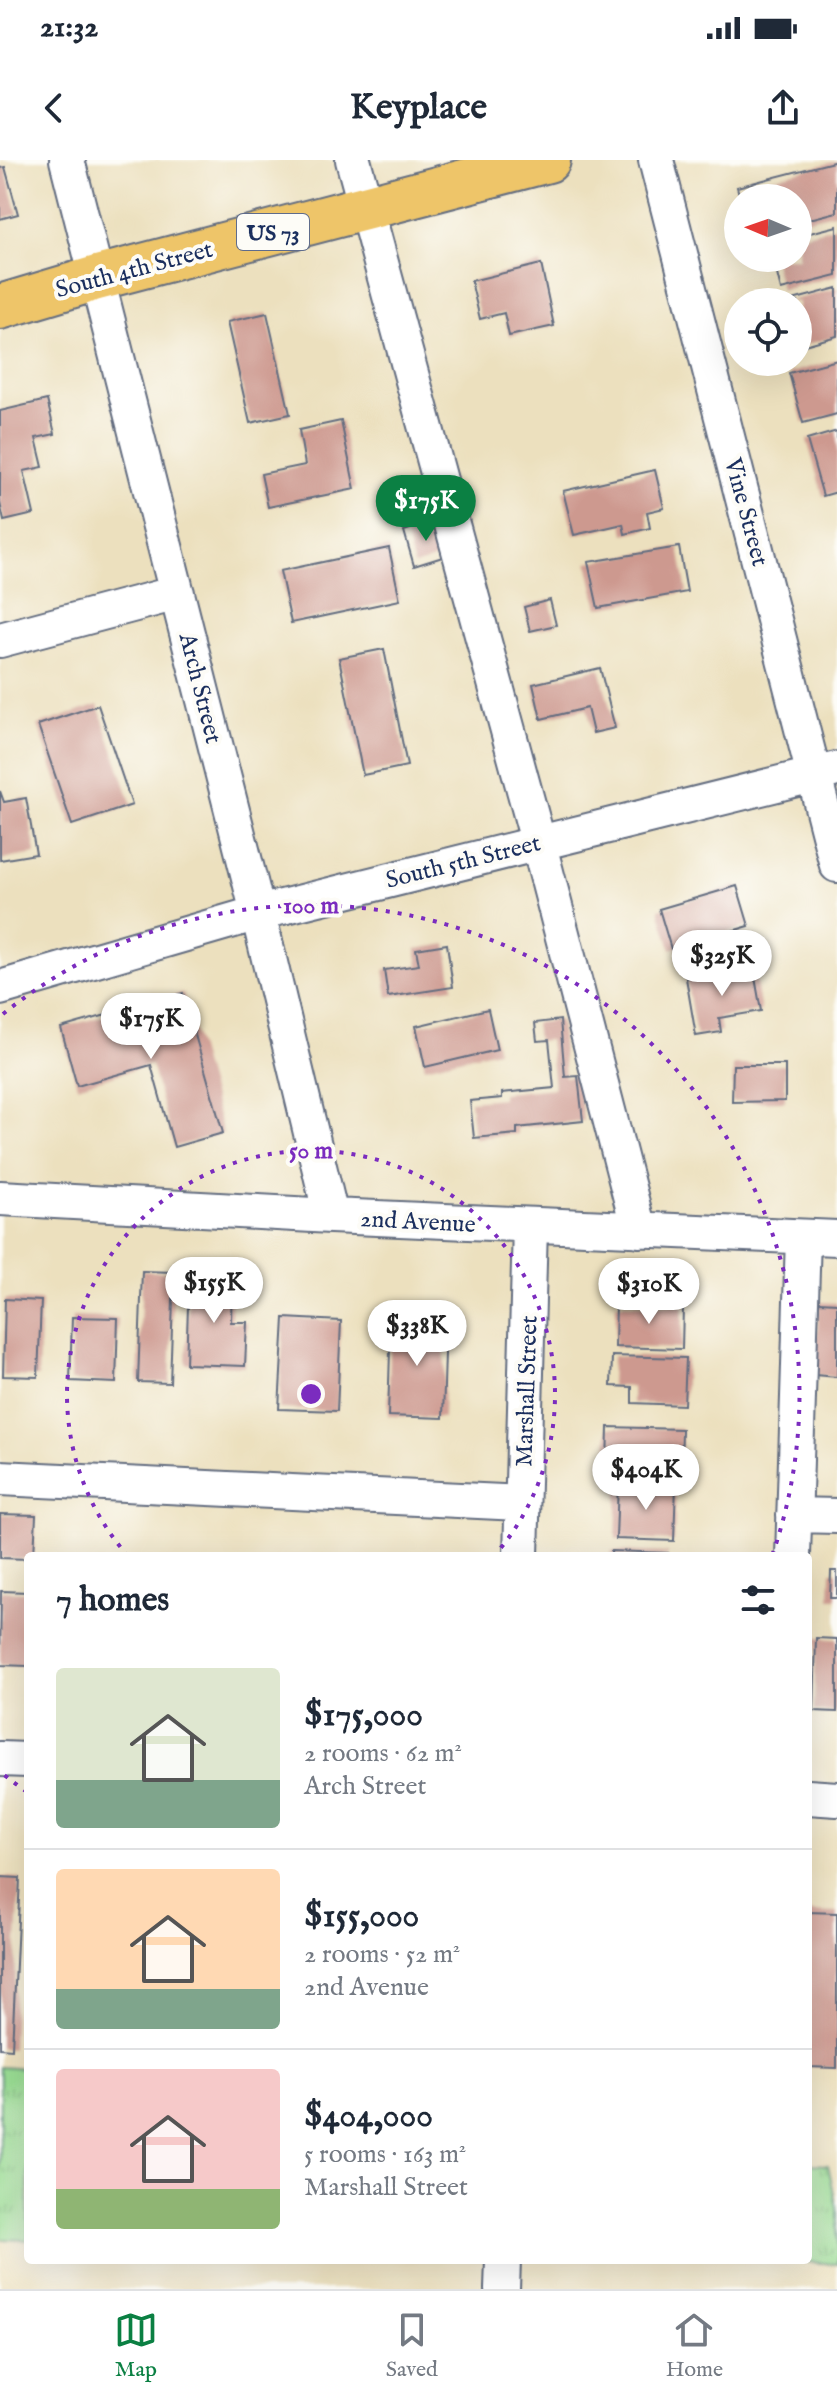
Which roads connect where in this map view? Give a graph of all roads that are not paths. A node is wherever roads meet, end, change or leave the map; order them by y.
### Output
1 (67, 160) edge
2 (353, 160) edge
3 (548, 160) edge
4 (656, 160) edge
5 (365, 208) junction
6 (97, 278) junction
7 (0, 307) edge
8 (177, 593) junction
9 (0, 640) edge
10 (826, 771) edge
11 (538, 841) junction
12 (837, 865) edge
13 (258, 913) junction
14 (0, 988) edge
15 (0, 1198) edge
16 (331, 1216) junction
17 (530, 1226) junction
18 (639, 1230) junction
19 (803, 1237) junction
20 (837, 1238) edge
21 (0, 1478) edge
22 (522, 1503) junction
23 (794, 1515) junction
24 (837, 1516) edge
25 (521, 1552) edge
26 (793, 1552) edge
27 (0, 1759) edge
28 (24, 1760) edge
29 (812, 1797) edge
30 (837, 1799) edge
31 (503, 2264) edge
32 (502, 2289) edge

1 - 6 street, Arch Street
2 - 5 street
3 - 5 highway, South 4th Street / US 73
4 - 10 street, Vine Street
5 - 6 highway, South 4th Street / US 73
5 - 11 street
6 - 7 highway, South 4th Street / US 73
6 - 8 street, Arch Street
8 - 9 street
8 - 13 street, Arch Street
10 - 11 street, South 5th Street
10 - 12 street, Vine Street
11 - 13 street, South 5th Street
11 - 18 street
13 - 14 street, South 5th Street
13 - 16 street, Arch Street
15 - 16 street, 2nd Avenue
16 - 17 street, 2nd Avenue
17 - 18 street, 2nd Avenue
17 - 22 street, Marshall Street
18 - 19 street, 2nd Avenue
19 - 20 street, 2nd Avenue
19 - 23 street
21 - 22 street
22 - 25 street, Marshall Street
23 - 24 street
23 - 26 street
27 - 28 street
29 - 30 street
31 - 32 street

